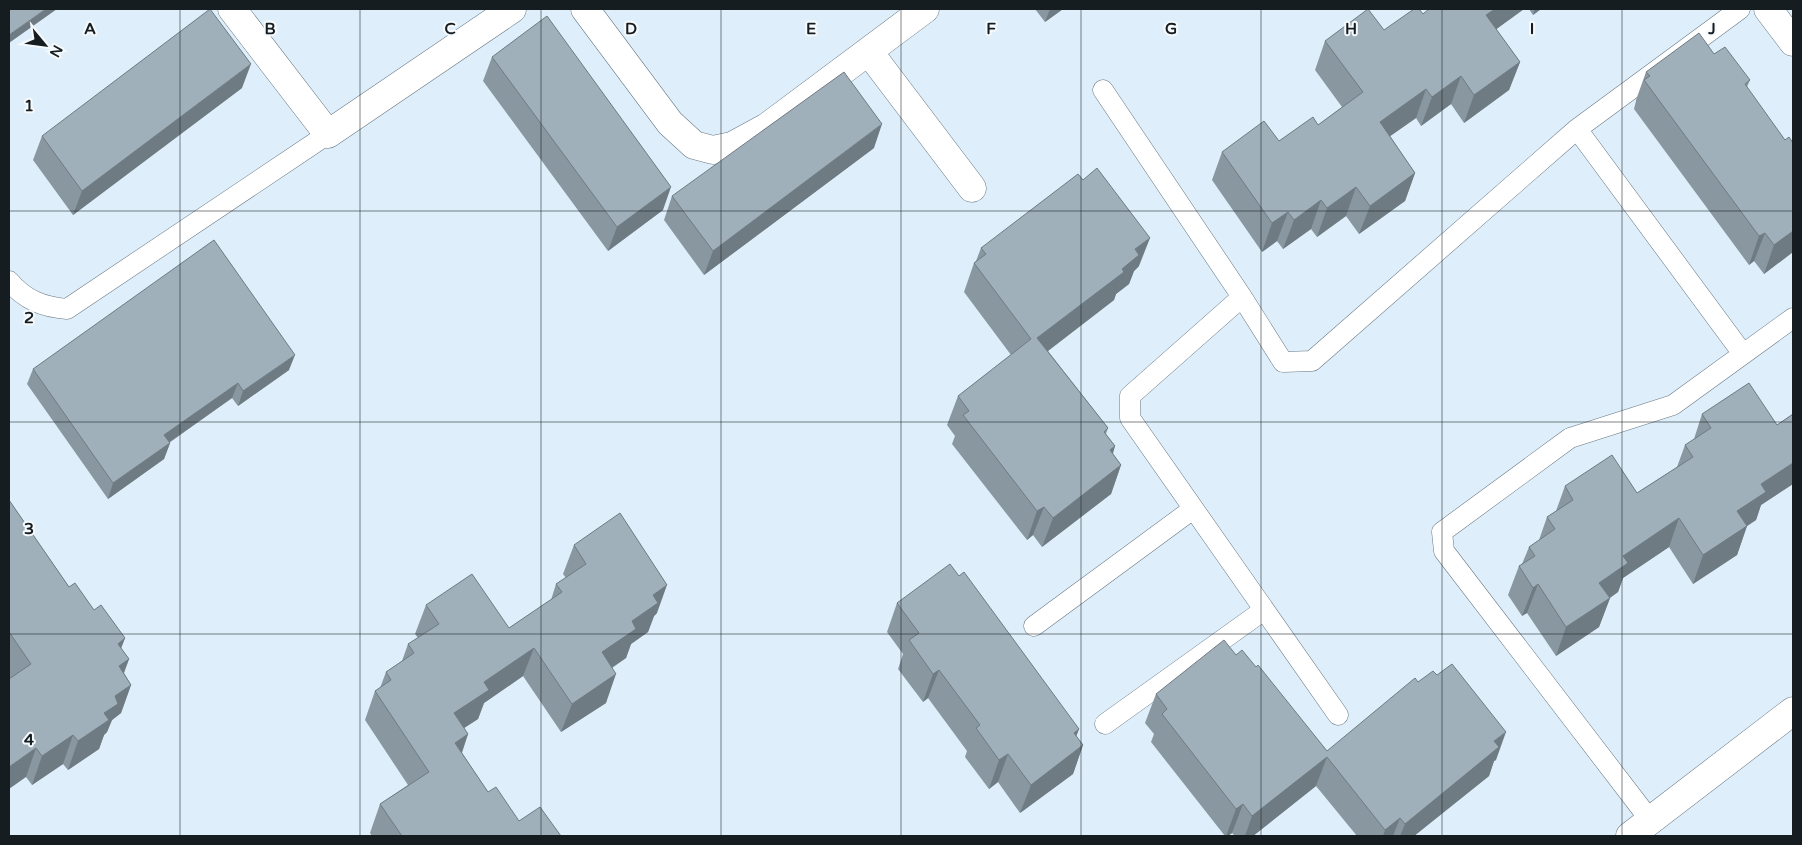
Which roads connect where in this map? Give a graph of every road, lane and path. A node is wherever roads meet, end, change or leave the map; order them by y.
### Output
1 (232, 9) edge
2 (512, 9) edge
3 (585, 9) edge
4 (926, 9) edge
5 (1740, 9) edge
6 (1768, 9) edge
7 (1793, 42) edge
8 (869, 52) junction
9 (1103, 90) dead end
10 (1577, 129) junction
11 (328, 134) junction
12 (972, 188) dead end
13 (9, 281) edge
14 (1242, 296) junction
15 (1793, 318) edge
16 (1743, 354) junction
17 (1194, 509) junction
18 (1264, 610) junction
19 (1034, 626) dead end
20 (1793, 711) edge
21 (1338, 715) dead end
22 (1105, 724) dead end
23 (1640, 828) edge

1 - 11 street
2 - 11 street
3 - 8 street
4 - 8 street
5 - 10 lane
6 - 7 street
8 - 12 street
9 - 14 lane
10 - 14 lane
10 - 16 lane
11 - 13 lane
14 - 17 lane
15 - 16 lane
16 - 23 lane
17 - 18 lane
17 - 19 lane
18 - 21 lane
18 - 22 lane
20 - 23 street

